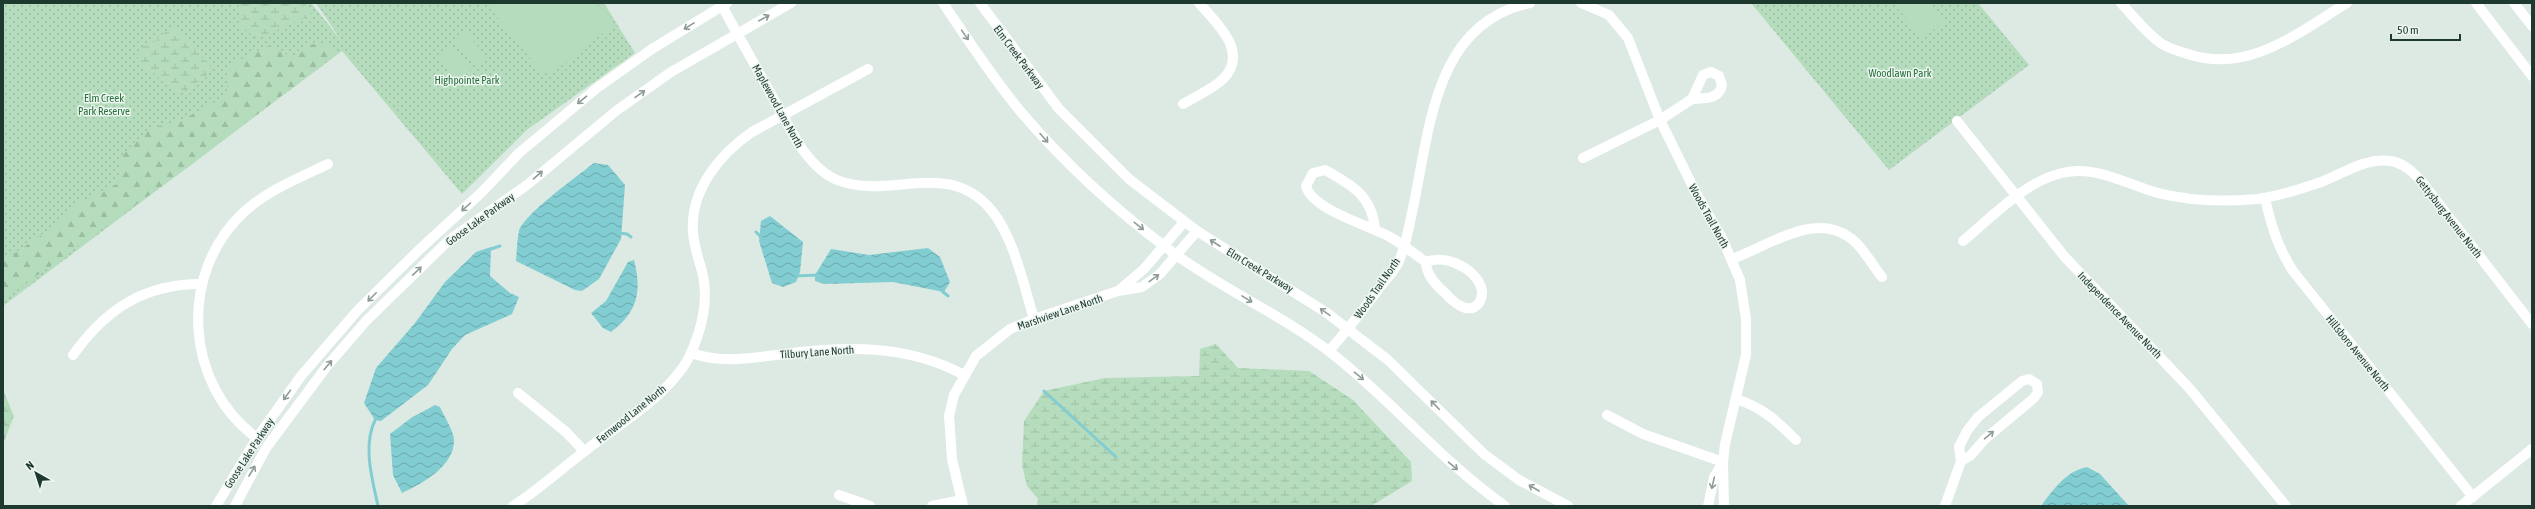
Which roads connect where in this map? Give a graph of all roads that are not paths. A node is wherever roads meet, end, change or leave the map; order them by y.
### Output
1 (792, 3) edge
2 (943, 3) edge
3 (980, 3) edge
4 (1199, 3) edge
5 (1530, 3) edge
6 (1584, 3) edge
7 (2121, 3) edge
8 (2347, 3) edge
9 (2476, 3) edge
10 (2514, 3) edge
11 (722, 4) edge
12 (2532, 26) edge
13 (737, 33) junction
14 (868, 68) dead end
15 (2532, 76) edge
16 (1692, 99) dead end
17 (1183, 104) dead end
18 (782, 116) junction
19 (1660, 120) junction
20 (1956, 121) dead end
21 (1583, 158) dead end
22 (328, 164) dead end
23 (2016, 198) junction
24 (2265, 198) junction
25 (1184, 222) junction
26 (1375, 229) junction
27 (1197, 232) junction
28 (1963, 241) dead end
29 (1165, 246) junction
30 (1404, 247) junction
31 (1176, 255) junction
32 (1732, 258) junction
33 (1426, 262) junction
34 (1882, 277) dead end
35 (201, 284) junction
36 (1118, 292) junction
37 (1034, 319) junction
38 (2532, 324) edge
39 (1348, 329) junction
40 (1329, 351) junction
41 (691, 353) junction
42 (73, 355) dead end
43 (964, 375) junction
44 (518, 394) dead end
45 (1736, 399) junction
46 (1607, 415) dead end
47 (258, 438) junction
48 (1796, 440) dead end
49 (2532, 450) edge
50 (584, 451) junction
51 (1961, 461) junction
52 (1723, 462) junction
53 (839, 495) dead end
54 (2473, 496) junction
55 (962, 503) edge
56 (216, 506) edge
57 (235, 506) edge
58 (513, 506) edge
59 (870, 506) edge
60 (932, 506) edge
61 (1505, 506) edge
62 (1568, 506) edge
63 (1708, 506) edge
64 (1724, 506) edge
65 (1945, 506) edge
66 (2286, 506) edge
67 (2461, 506) edge

13 -> 1 street, Goose Lake Parkway
2 -> 29 street
3 - 25 street, Elm Creek Parkway
4 - 17 street
5 - 30 street, Woods Trail North
6 - 19 street, Woods Trail North
7 - 8 street
9 - 15 street
10 - 12 street
11 - 13 street, Maplewood Lane North
11 -> 47 street, Goose Lake Parkway
13 - 18 street, Maplewood Lane North
57 -> 13 street, Goose Lake Parkway
14 - 18 street, Fernwood Lane North
16 - 19 street
18 - 37 street, Maplewood Lane North
18 - 41 street, Fernwood Lane North
19 - 21 street
19 - 32 street, Woods Trail North
20 - 23 street, Independence Avenue North
22 - 35 street
23 - 24 street, Gettysburg Avenue North
23 - 28 street, Gettysburg Avenue North
23 - 66 street, Independence Avenue North
24 - 38 street, Gettysburg Avenue North
24 - 54 street, Hillsboro Avenue North
25 - 27 street, Elm Creek Parkway
25 - 29 street, Marshview Lane North
26 - 26 street
26 - 30 street
27 - 31 street, Marshview Lane North
39 -> 27 street, Elm Creek Parkway
29 - 31 street
29 - 36 street, Marshview Lane North
30 - 33 street
30 - 39 street, Woods Trail North
36 -> 31 street, Marshview Lane North
31 -> 40 street
32 - 34 street
32 - 45 street, Woods Trail North
33 - 33 street
35 - 42 street
35 - 47 street
36 - 37 street, Marshview Lane North
37 - 43 street, Marshview Lane North
39 - 40 street, Woods Trail North
62 -> 39 street, Elm Creek Parkway
40 -> 61 street
41 - 43 street, Tilbury Lane North
41 - 50 street, Fernwood Lane North
43 - 55 street, Marshview Lane North
44 - 50 street
45 - 48 street
45 - 52 street, Woods Trail North
46 - 52 street
47 - 56 street, Goose Lake Parkway
49 - 54 street
50 - 58 street, Fernwood Lane North
51 -> 51 street
51 - 65 street
52 -> 63 street, Woods Trail North
52 - 64 street, Woods Trail North
53 - 59 street
54 - 67 street
55 - 60 street

